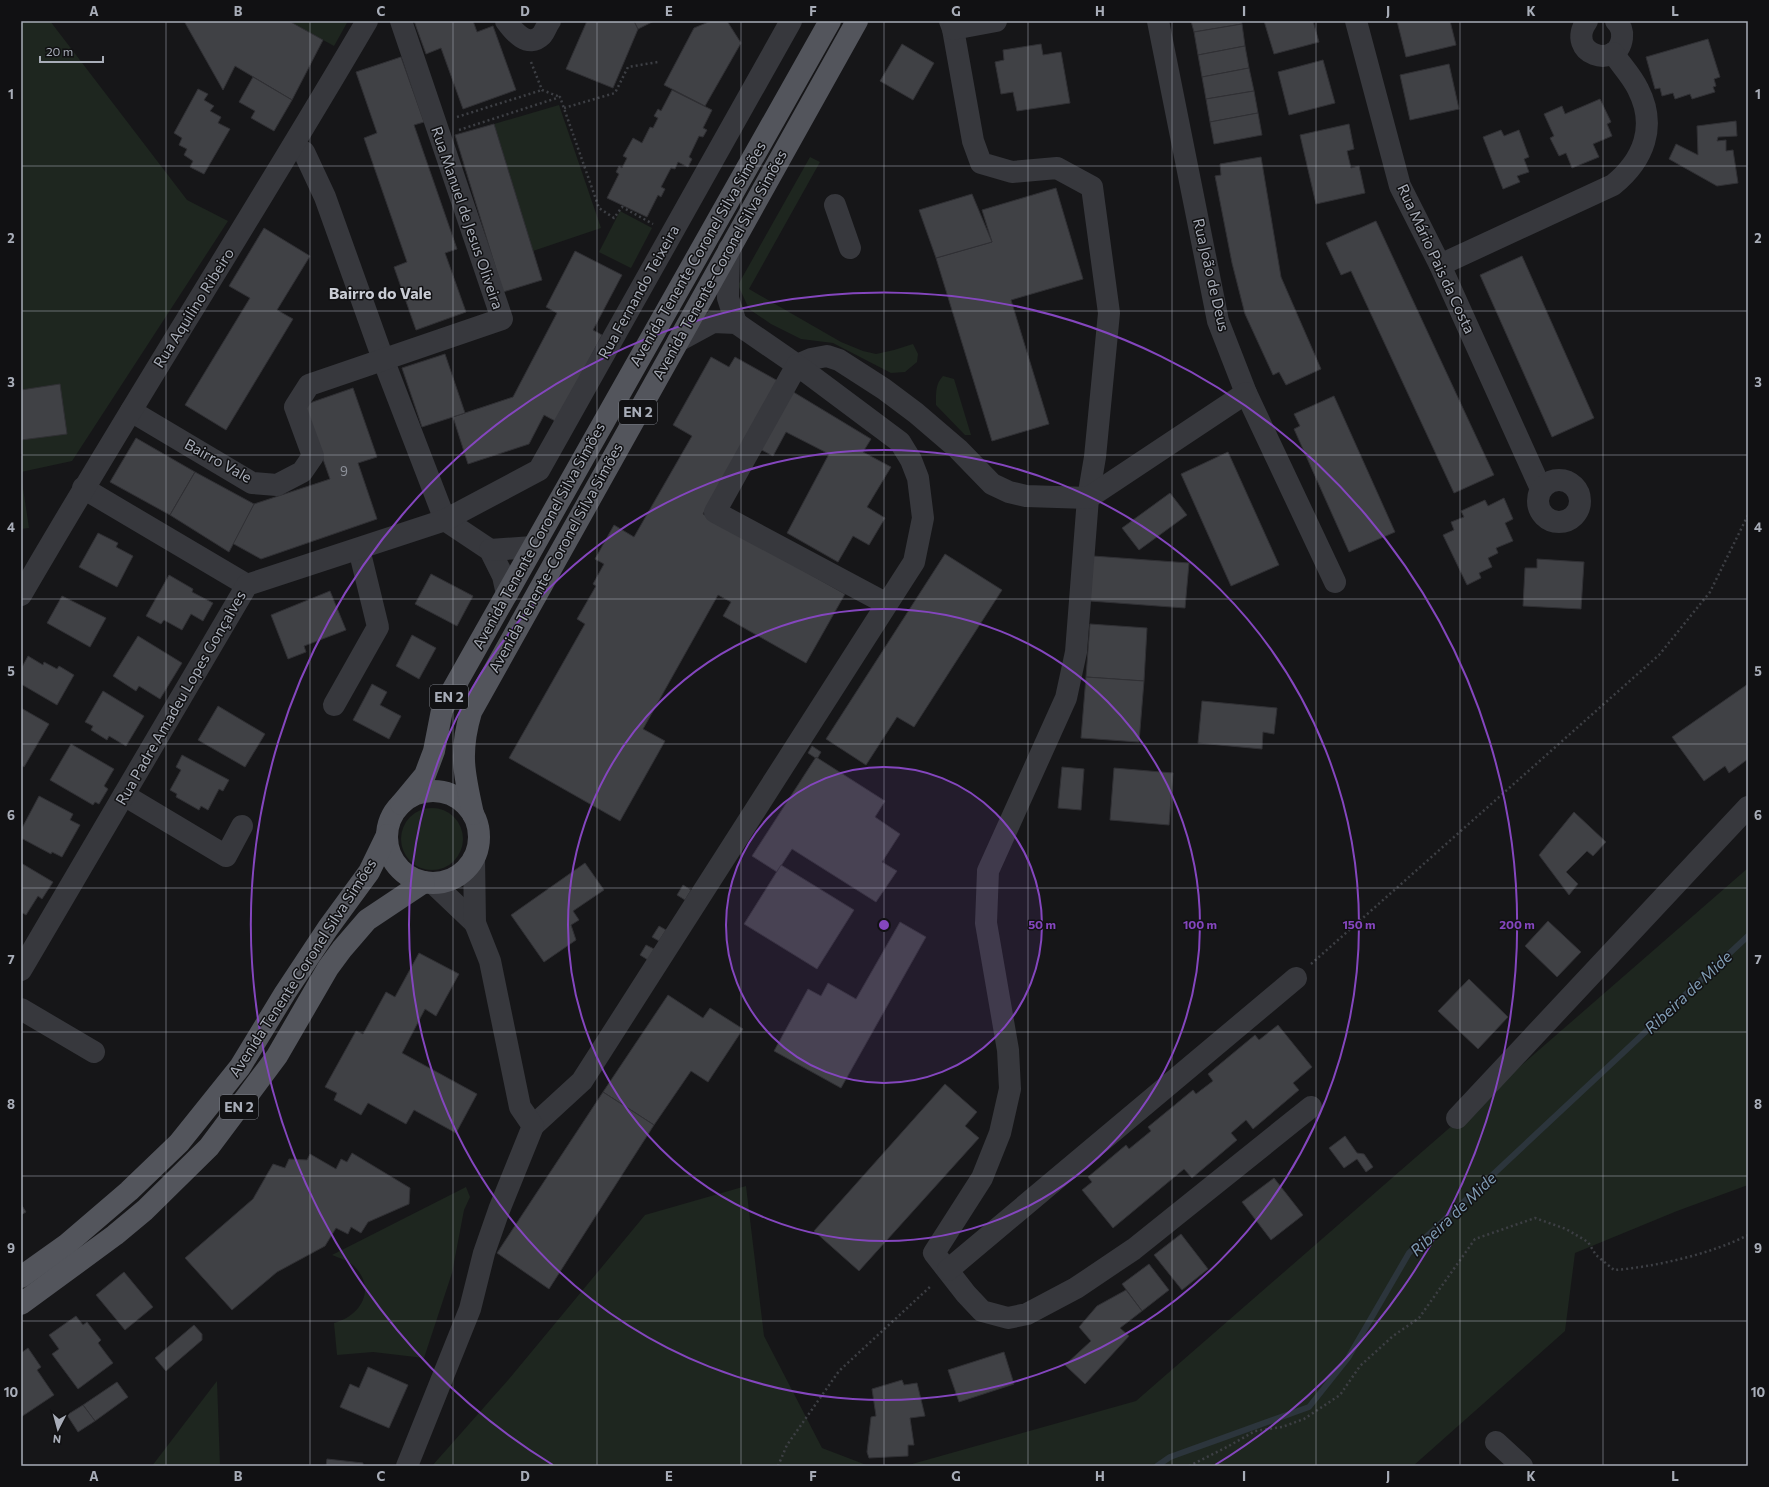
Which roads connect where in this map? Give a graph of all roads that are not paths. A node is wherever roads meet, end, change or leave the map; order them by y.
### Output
1 (367, 21) edge
2 (401, 21) edge
3 (506, 21) edge
4 (550, 21) edge
5 (791, 21) edge
6 (830, 21) edge
7 (857, 21) edge
8 (996, 21) edge
9 (1158, 21) edge
10 (1356, 21) edge
11 (1587, 21) edge
12 (1616, 21) edge
13 (951, 25) edge
14 (1613, 53) junction
15 (293, 147) junction
16 (835, 205) dead end
17 (850, 248) dead end
18 (729, 249) junction
19 (1440, 266) junction
20 (736, 323) junction
21 (678, 341) junction
22 (383, 359) junction
23 (797, 365) junction
24 (1246, 393) junction
25 (131, 411) junction
26 (83, 488) junction
27 (1541, 489) dead end
28 (1088, 498) junction
29 (446, 520) junction
30 (533, 547) junction
31 (359, 549) junction
32 (490, 550) junction
33 (1335, 582) dead end
34 (247, 585) junction
35 (507, 594) junction
36 (21, 595) edge
37 (887, 604) junction
38 (334, 706) dead end
39 (124, 795) junction
40 (401, 804) junction
41 (1748, 807) edge
42 (473, 814) junction
43 (242, 826) dead end
44 (386, 835) junction
45 (474, 858) junction
46 (429, 883) junction
47 (475, 923) junction
48 (21, 970) edge
49 (1296, 978) road end
50 (21, 1009) edge
51 (94, 1052) dead end
52 (1311, 1107) dead end
53 (1457, 1118) dead end
54 (533, 1126) junction
55 (948, 1270) junction
56 (21, 1277) edge
57 (21, 1304) edge
58 (1496, 1442) dead end
59 (407, 1466) edge
60 (1522, 1466) edge

1 - 15 street, Rua Aquilino Ribeiro
2 - 22 street, Rua Manuel de Jesus Oliveira
3 - 4 street
5 - 29 street, Rua Fernando Teixeira
6 - 30 main road, Avenida Tenente Coronel Silva Simões / EN 2
7 - 18 main road, Avenida Tenente-Coronel Silva Simões / EN 2
8 - 13 street
9 - 24 street, Rua João de Deus
10 - 19 street, Rua Mário Pais da Costa
11 - 14 street
12 - 14 street
13 - 28 street
14 - 19 street
15 - 22 street
15 - 25 street, Rua Aquilino Ribeiro
16 - 17 street
18 - 20 street
18 - 21 main road, Avenida Tenente-Coronel Silva Simões / EN 2
19 - 27 street, Rua Mário Pais da Costa
20 - 21 street
20 - 23 street
21 - 42 main road, Avenida Tenente-Coronel Silva Simões / EN 2
22 - 25 street, Bairro Vale
22 - 29 street
23 - 28 street
23 - 37 street
23 - 37 street
24 - 28 street
24 - 33 street, Rua João de Deus
25 - 26 street, Rua Aquilino Ribeiro
26 - 34 street
26 - 36 street, Rua Aquilino Ribeiro
28 - 55 street
29 - 31 street, Rua Padre Amadeu Lopes Gonçalves
29 - 32 street
30 - 32 street
30 - 35 main road, Avenida Tenente Coronel Silva Simões / EN 2
31 - 34 street, Rua Padre Amadeu Lopes Gonçalves
31 - 38 street
32 - 35 street
34 - 39 street, Rua Padre Amadeu Lopes Gonçalves
35 - 40 main road, Avenida Tenente Coronel Silva Simões / EN 2
37 - 54 street
39 - 43 street
39 - 48 street, Rua Padre Amadeu Lopes Gonçalves
40 - 42 main road, EN 2
40 - 44 main road, EN 2
41 - 53 street
42 - 45 main road, EN 2
44 - 46 main road, EN 2
44 - 56 main road, Avenida Tenente Coronel Silva Simões / EN 2
45 - 46 main road, EN 2
45 - 47 street
46 - 47 street
46 - 57 main road, EN 2
47 - 54 street
49 - 55 street
50 - 51 street
52 - 55 street
54 - 59 street
58 - 60 street

